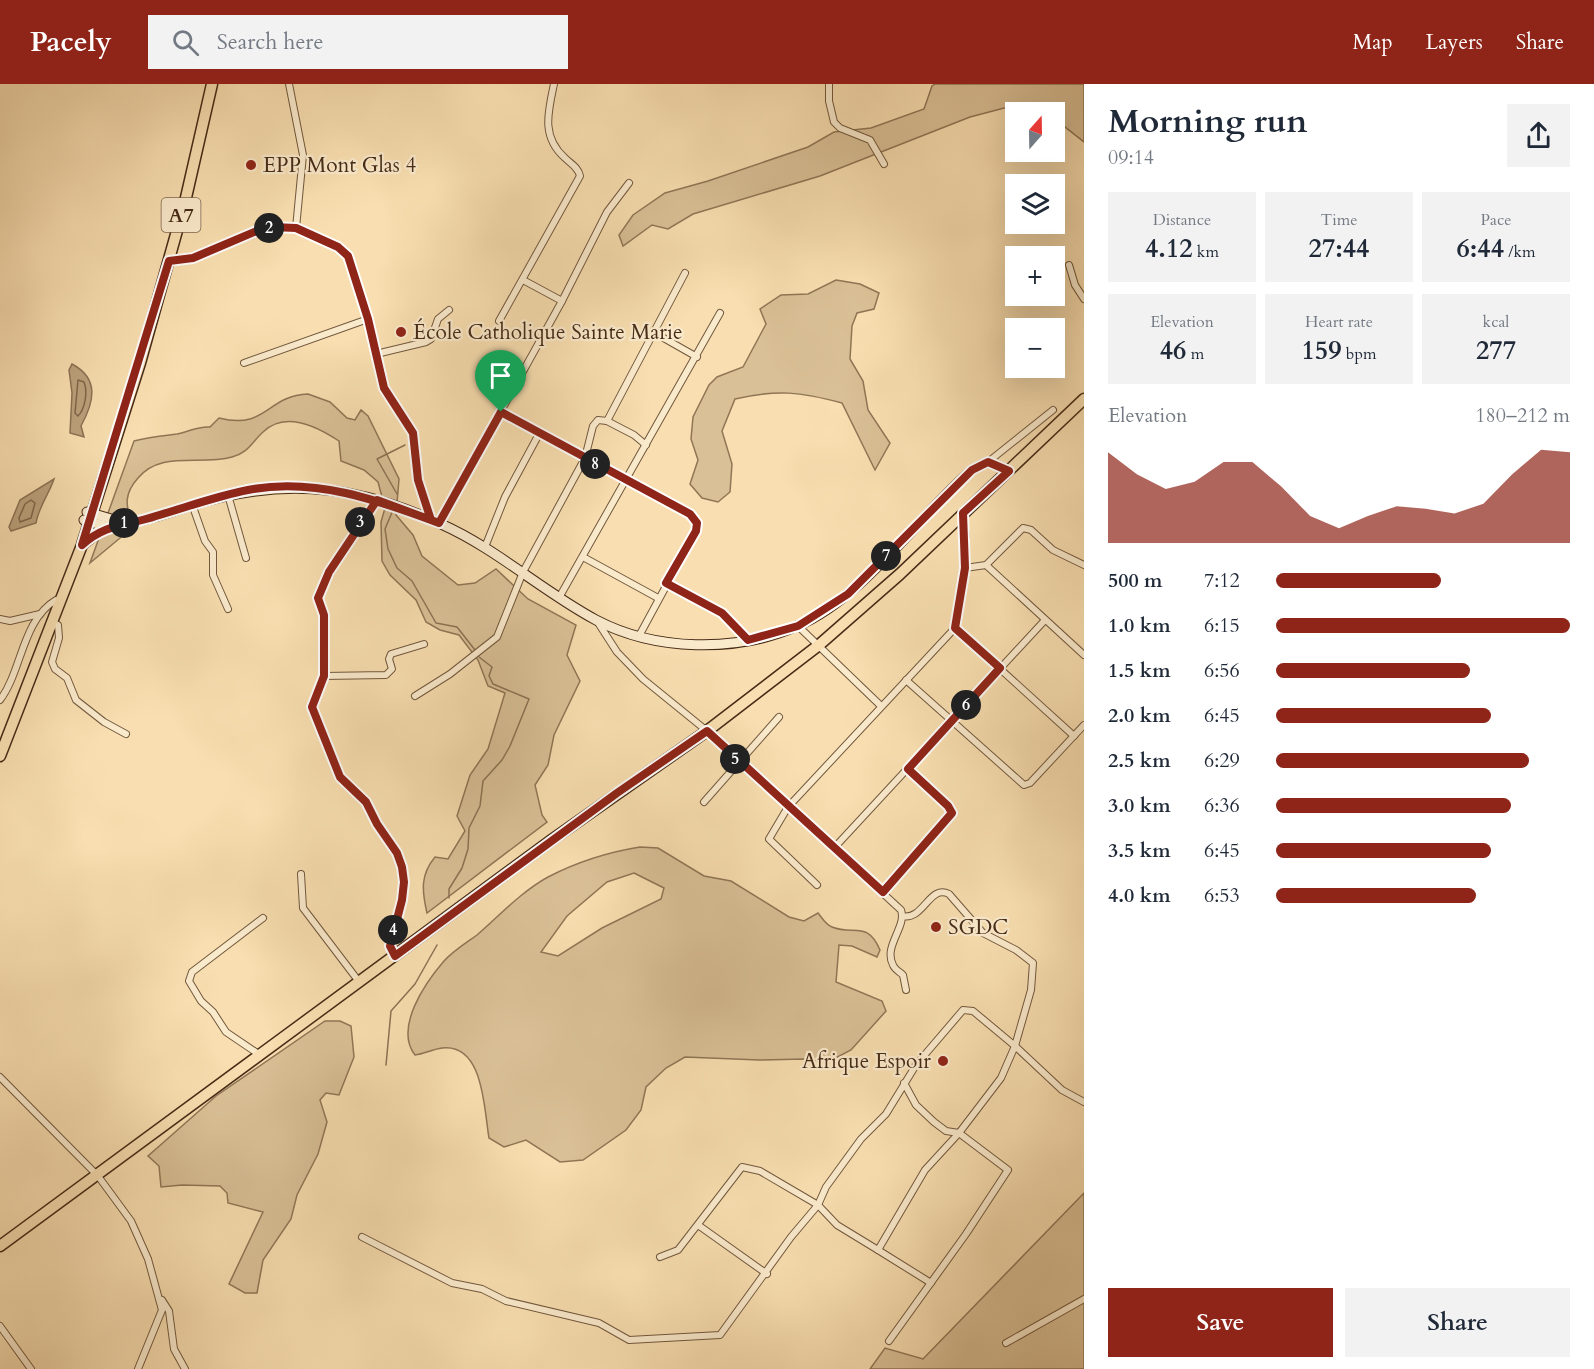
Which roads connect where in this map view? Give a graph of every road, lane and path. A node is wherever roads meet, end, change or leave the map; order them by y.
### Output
1 (212, 84) edge
2 (289, 84) edge
3 (554, 84) edge
4 (829, 84) edge
5 (884, 164) dead end
6 (629, 183) dead end
7 (296, 228) junction
8 (169, 261) junction
9 (1069, 265) dead end
10 (685, 273) dead end
11 (523, 280) junction
12 (1084, 299) edge
13 (562, 301) junction
14 (449, 310) dead end
15 (720, 313) dead end
16 (368, 319) junction
17 (499, 321) dead end
18 (653, 332) junction
19 (376, 354) junction
20 (697, 357) junction
21 (244, 363) dead end
22 (1084, 399) edge
23 (1053, 410) dead end
24 (501, 412) junction
25 (607, 421) junction
26 (539, 434) junction
27 (646, 445) junction
28 (585, 458) junction
29 (988, 462) junction
30 (1009, 471) junction
31 (627, 481) junction
32 (228, 494) junction
33 (377, 500) junction
34 (192, 504) junction
35 (963, 513) junction
36 (88, 517) junction
37 (435, 521) junction
38 (125, 523) junction
39 (112, 526) junction
40 (82, 545) junction
41 (485, 547) junction
42 (583, 557) junction
43 (246, 558) dead end
44 (986, 565) junction
45 (1084, 565) edge
46 (965, 568) junction
47 (523, 572) junction
48 (666, 583) junction
49 (560, 596) junction
50 (658, 598) junction
51 (56, 604) junction
52 (228, 609) dead end
53 (40, 614) junction
54 (0, 619) edge
55 (1045, 620) junction
56 (597, 621) junction
57 (51, 622) junction
58 (798, 626) junction
59 (955, 628) junction
60 (639, 636) junction
61 (748, 640) junction
62 (424, 644) dead end
63 (819, 645) junction
64 (1084, 655) edge
65 (1000, 668) junction
66 (324, 676) junction
67 (906, 680) junction
68 (415, 696) dead end
69 (0, 700) edge
70 (880, 705) junction
71 (779, 717) dead end
72 (951, 721) junction
73 (1084, 725) edge
74 (707, 731) junction
75 (126, 734) dead end
76 (1074, 736) junction
77 (0, 756) edge
78 (739, 763) junction
79 (908, 769) junction
80 (704, 802) dead end
81 (788, 807) junction
82 (835, 848) junction
83 (301, 874) dead end
84 (817, 885) dead end
85 (883, 892) junction
86 (902, 916) junction
87 (263, 918) dead end
88 (395, 956) junction
89 (360, 983) junction
90 (906, 990) dead end
91 (1015, 1046) junction
92 (261, 1056) junction
93 (0, 1077) edge
94 (904, 1083) junction
95 (1084, 1102) edge
96 (959, 1133) junction
97 (98, 1176) junction
98 (818, 1205) junction
99 (698, 1225) junction
100 (362, 1237) dead end
101 (0, 1246) edge
102 (878, 1250) junction
103 (660, 1257) dead end
104 (767, 1274) junction
105 (931, 1283) junction
106 (160, 1296) junction
107 (1084, 1299) edge
108 (0, 1326) edge
109 (889, 1341) dead end
110 (1006, 1343) dead end
111 (31, 1369) edge
112 (138, 1369) edge
113 (185, 1369) edge

1 - 8 main road, A7
2 - 7 street
3 - 11 street
4 - 5 street
6 - 13 street
7 - 8 street
7 - 16 street
8 - 36 main road, A7
9 - 12 street
10 - 18 street
11 - 13 street
11 - 17 street
13 - 24 street
14 - 19 street
15 - 20 street
16 - 19 street
16 - 21 street
18 - 20 street
18 - 25 street
19 - 37 street
20 - 27 street
22 - 30 main road
23 - 29 street
24 - 26 street
24 - 37 street
25 - 27 street
25 - 28 street
26 - 28 street
26 - 41 street
27 - 31 street
28 - 31 street
28 - 47 street
29 - 30 street
29 - 58 street
30 - 35 main road
31 - 42 street
31 - 48 street
32 - 33 street
32 - 34 street
32 - 43 street
33 - 37 street
33 - 66 street
34 - 38 street
34 - 52 street
35 - 46 street
35 - 63 main road
36 - 38 street
36 - 39 street
36 - 40 main road, A7
36 - 51 main road, A7
37 - 41 street
38 - 39 street
39 - 40 main road
40 - 51 main road, A7
41 - 47 street
42 - 49 street
42 - 50 street
44 - 45 street
44 - 46 street
44 - 55 street
46 - 59 street
47 - 49 street
47 - 68 street
48 - 50 street
48 - 61 street
49 - 56 street
50 - 60 street
51 - 53 street
51 - 57 main road, A7
53 - 54 street
53 - 69 street
55 - 64 street
55 - 65 street
56 - 60 street
56 - 74 street
57 - 75 street
57 - 77 main road, A7
58 - 61 street
58 - 63 street
59 - 65 street
59 - 67 street
60 - 61 street
62 - 66 street
63 - 70 street
63 - 74 main road
65 - 72 street
65 - 76 street
66 - 88 street
67 - 70 street
67 - 72 street
70 - 81 street
71 - 78 street
72 - 76 street
72 - 79 street
73 - 76 street
74 - 78 street
74 - 88 main road
78 - 80 street
78 - 81 street
79 - 82 street
79 - 85 street
81 - 82 street
81 - 84 street
82 - 85 street
83 - 89 street
85 - 86 street
86 - 90 street
86 - 91 street
87 - 92 street
88 - 89 main road
89 - 92 main road
91 - 94 street
91 - 95 street
91 - 96 street
92 - 97 main road
93 - 97 street
94 - 96 street
94 - 98 street
96 - 102 street
96 - 105 street
97 - 101 main road
97 - 106 street
98 - 99 street
98 - 102 street
98 - 104 street
99 - 103 street
99 - 104 street
100 - 104 street
102 - 105 street
105 - 109 street
106 - 112 street
106 - 113 street
107 - 110 street
108 - 111 street

